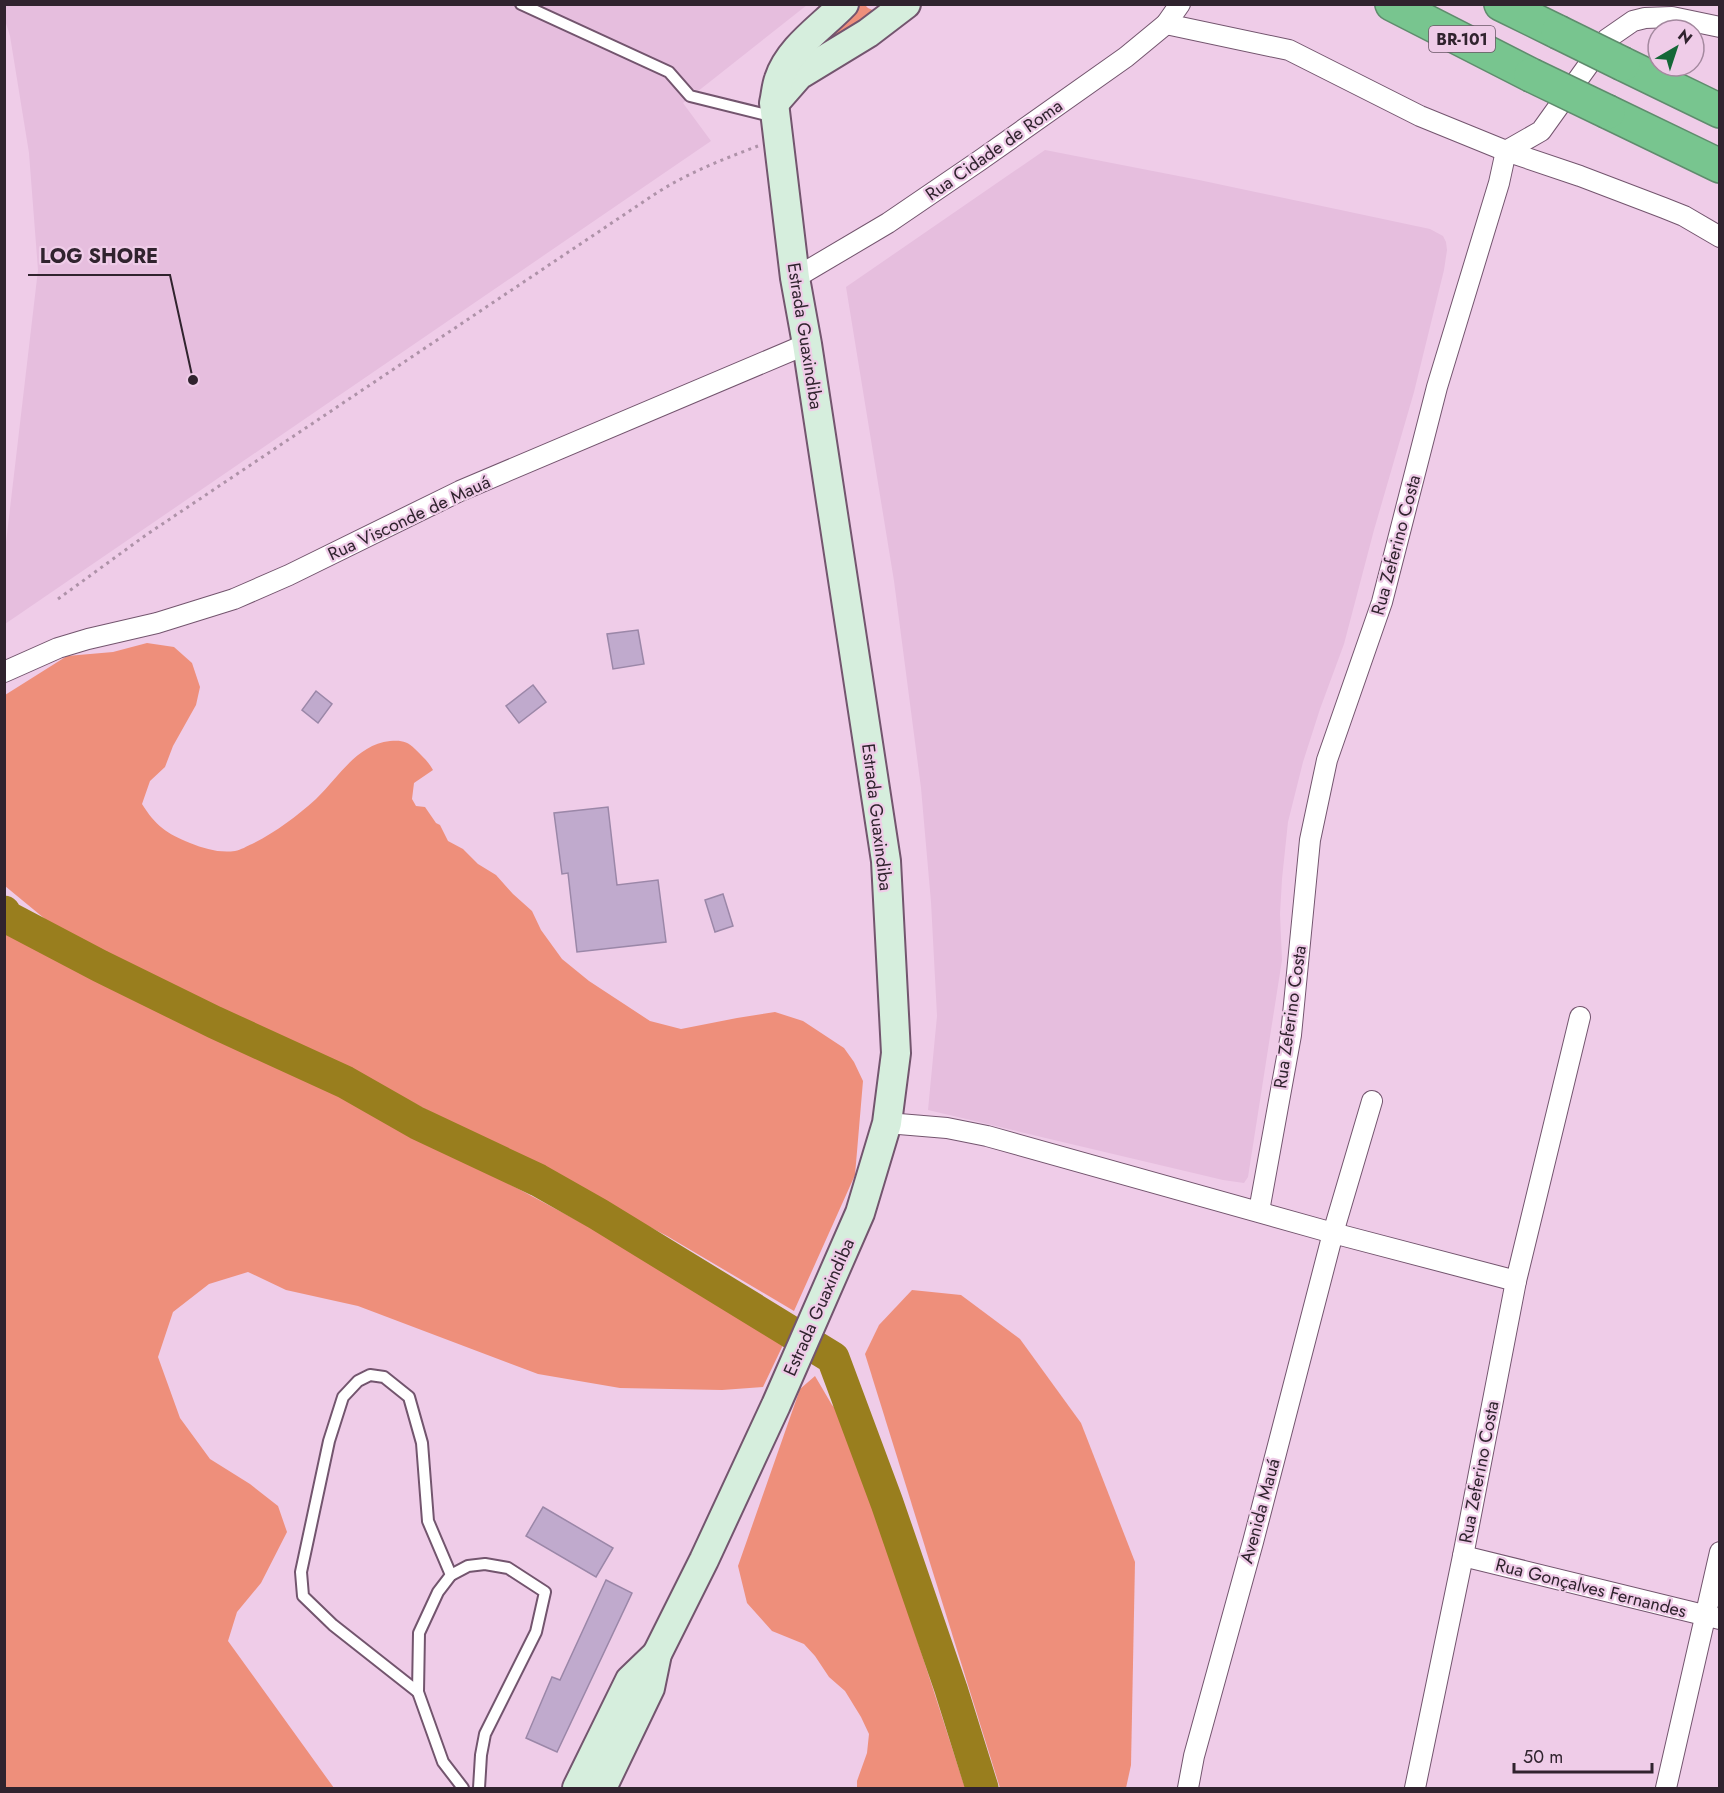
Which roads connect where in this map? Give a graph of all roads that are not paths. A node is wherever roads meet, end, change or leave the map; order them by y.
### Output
1 (521, 4) edge
2 (844, 4) edge
3 (906, 4) edge
4 (1180, 4) edge
5 (1392, 4) edge
6 (1501, 4) edge
7 (1166, 24) junction
8 (1719, 27) edge
9 (1719, 111) edge
10 (776, 119) junction
11 (1506, 151) junction
12 (1719, 166) edge
13 (1719, 237) edge
14 (795, 278) junction
15 (807, 344) junction
16 (4, 672) edge
17 (1580, 1017) dead end
18 (1372, 1101) dead end
19 (887, 1123) junction
20 (1259, 1211) junction
21 (1333, 1233) junction
22 (1515, 1281) junction
23 (1719, 1552) edge
24 (1463, 1556) junction
25 (451, 1575) junction
26 (1712, 1617) edge
27 (657, 1654) junction
28 (418, 1692) junction
29 (463, 1788) edge
30 (479, 1788) edge
31 (577, 1788) edge
32 (602, 1788) edge
33 (1188, 1788) edge
34 (1415, 1788) edge
35 (1666, 1788) edge

1 - 10 lane
2 - 10 street
3 - 10 street
4 - 7 street, Rua Cidade de Roma
5 - 12 highway, BR-101, bridge
6 - 9 highway, BR-101, bridge
7 - 11 street
7 - 14 street, Rua Cidade de Roma
8 - 11 street
10 - 14 street, Estrada Guaxindiba
11 - 13 street
11 - 20 street, Rua Zeferino Costa
14 - 15 street, Estrada Guaxindiba
15 - 16 street, Rua Visconde de Mauá
15 - 19 street, Estrada Guaxindiba
17 - 22 street, Rua Zeferino Costa
18 - 21 street, Avenida Mauá
19 - 20 street
19 - 27 street, Estrada Guaxindiba
20 - 21 street
21 - 22 street
21 - 33 street, Avenida Mauá
22 - 24 street, Rua Zeferino Costa
23 - 26 street
24 - 26 street, Rua Gonçalves Fernandes
24 - 34 street, Rua Zeferino Costa
25 - 28 lane
25 - 28 lane
25 - 30 lane
26 - 35 street
27 - 31 street, Estrada Guaxindiba
27 - 32 street, Estrada Guaxindiba
28 - 29 lane

